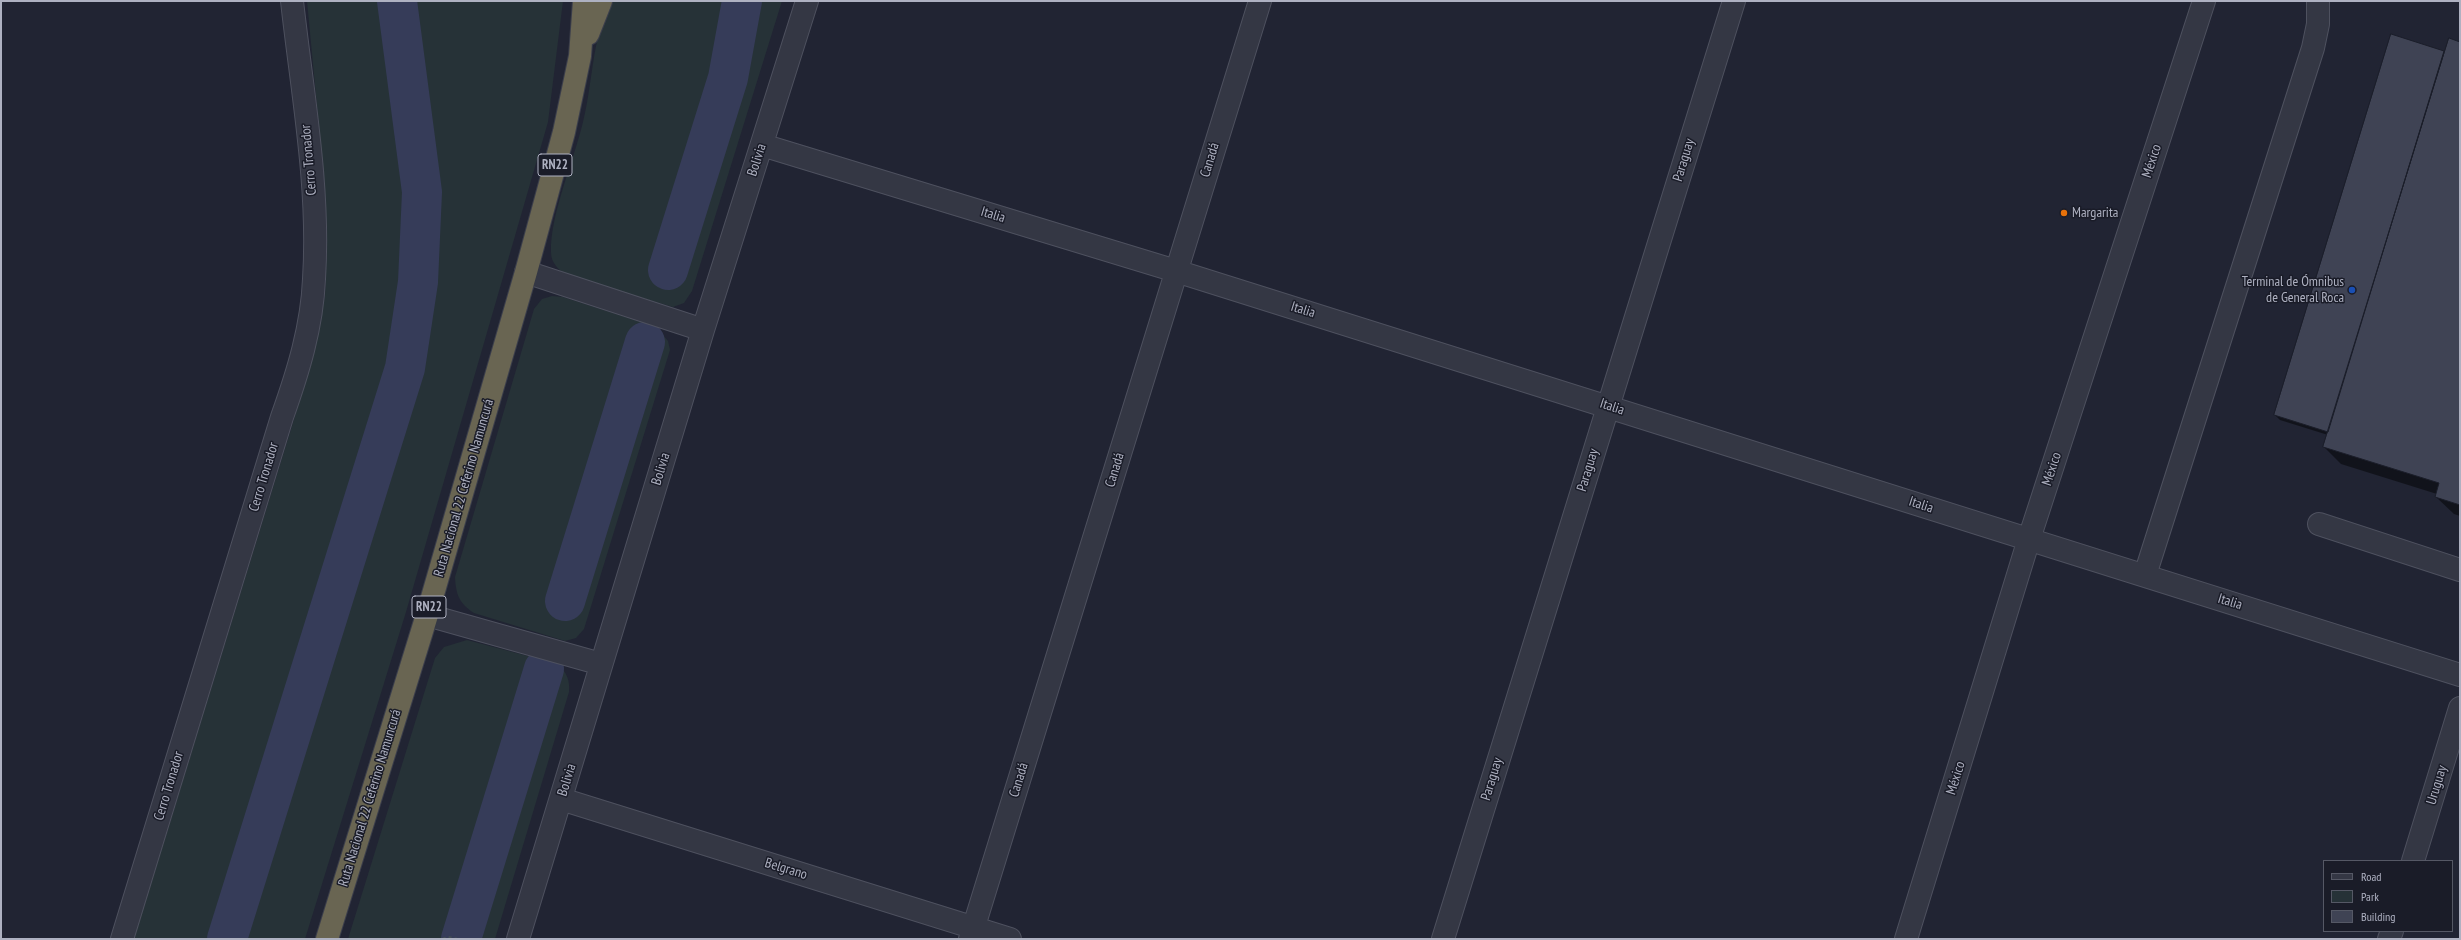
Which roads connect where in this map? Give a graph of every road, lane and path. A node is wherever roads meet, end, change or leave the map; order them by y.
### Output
1 (292, 1) edge
2 (584, 1) edge
3 (601, 1) edge
4 (807, 1) edge
5 (1260, 1) edge
6 (1734, 1) edge
7 (2204, 1) edge
8 (2318, 1) edge
9 (580, 56) junction
10 (762, 145) junction
11 (1176, 270) junction
12 (526, 272) junction
13 (703, 330) junction
14 (1608, 406) junction
15 (2320, 524) dead end
16 (2029, 539) junction
17 (2460, 570) edge
18 (2145, 575) junction
19 (427, 615) junction
20 (601, 664) junction
21 (2460, 675) edge
22 (2460, 708) edge
23 (561, 799) junction
24 (2413, 860) edge
25 (971, 933) edge
26 (122, 939) edge
27 (327, 939) edge
28 (443, 939) edge
29 (457, 939) edge
30 (518, 939) edge
31 (1010, 939) edge
32 (1443, 939) edge
33 (1906, 939) edge

1 - 26 street, Cerro Tronador
2 - 9 highway, Ruta Nacional 22 Ceferino Namuncurá / RN22
3 - 9 highway, Ruta Nacional 22 Ceferino Namuncurá / RN22
4 - 10 street, Bolivia
5 - 11 street, Canadá
6 - 14 street, Paraguay
7 - 16 street, México
8 - 18 street
9 - 12 highway, Ruta Nacional 22 Ceferino Namuncurá / RN22
10 - 11 street, Italia
10 - 13 street, Bolivia
11 - 14 street, Italia
11 - 25 street, Canadá
12 - 13 street
12 - 19 highway, Ruta Nacional 22 Ceferino Namuncurá / RN22
13 - 20 street, Bolivia
14 - 16 street, Italia
14 - 32 street, Paraguay
15 - 17 street
16 - 18 street, Italia
16 - 33 street, México
18 - 21 street, Italia
19 - 20 street
19 - 27 highway, Ruta Nacional 22 Ceferino Namuncurá / RN22
20 - 23 street, Bolivia
22 - 24 street, Uruguay
23 - 25 street, Belgrano
23 - 30 street, Bolivia
25 - 31 street, Belgrano
28 - 29 path

